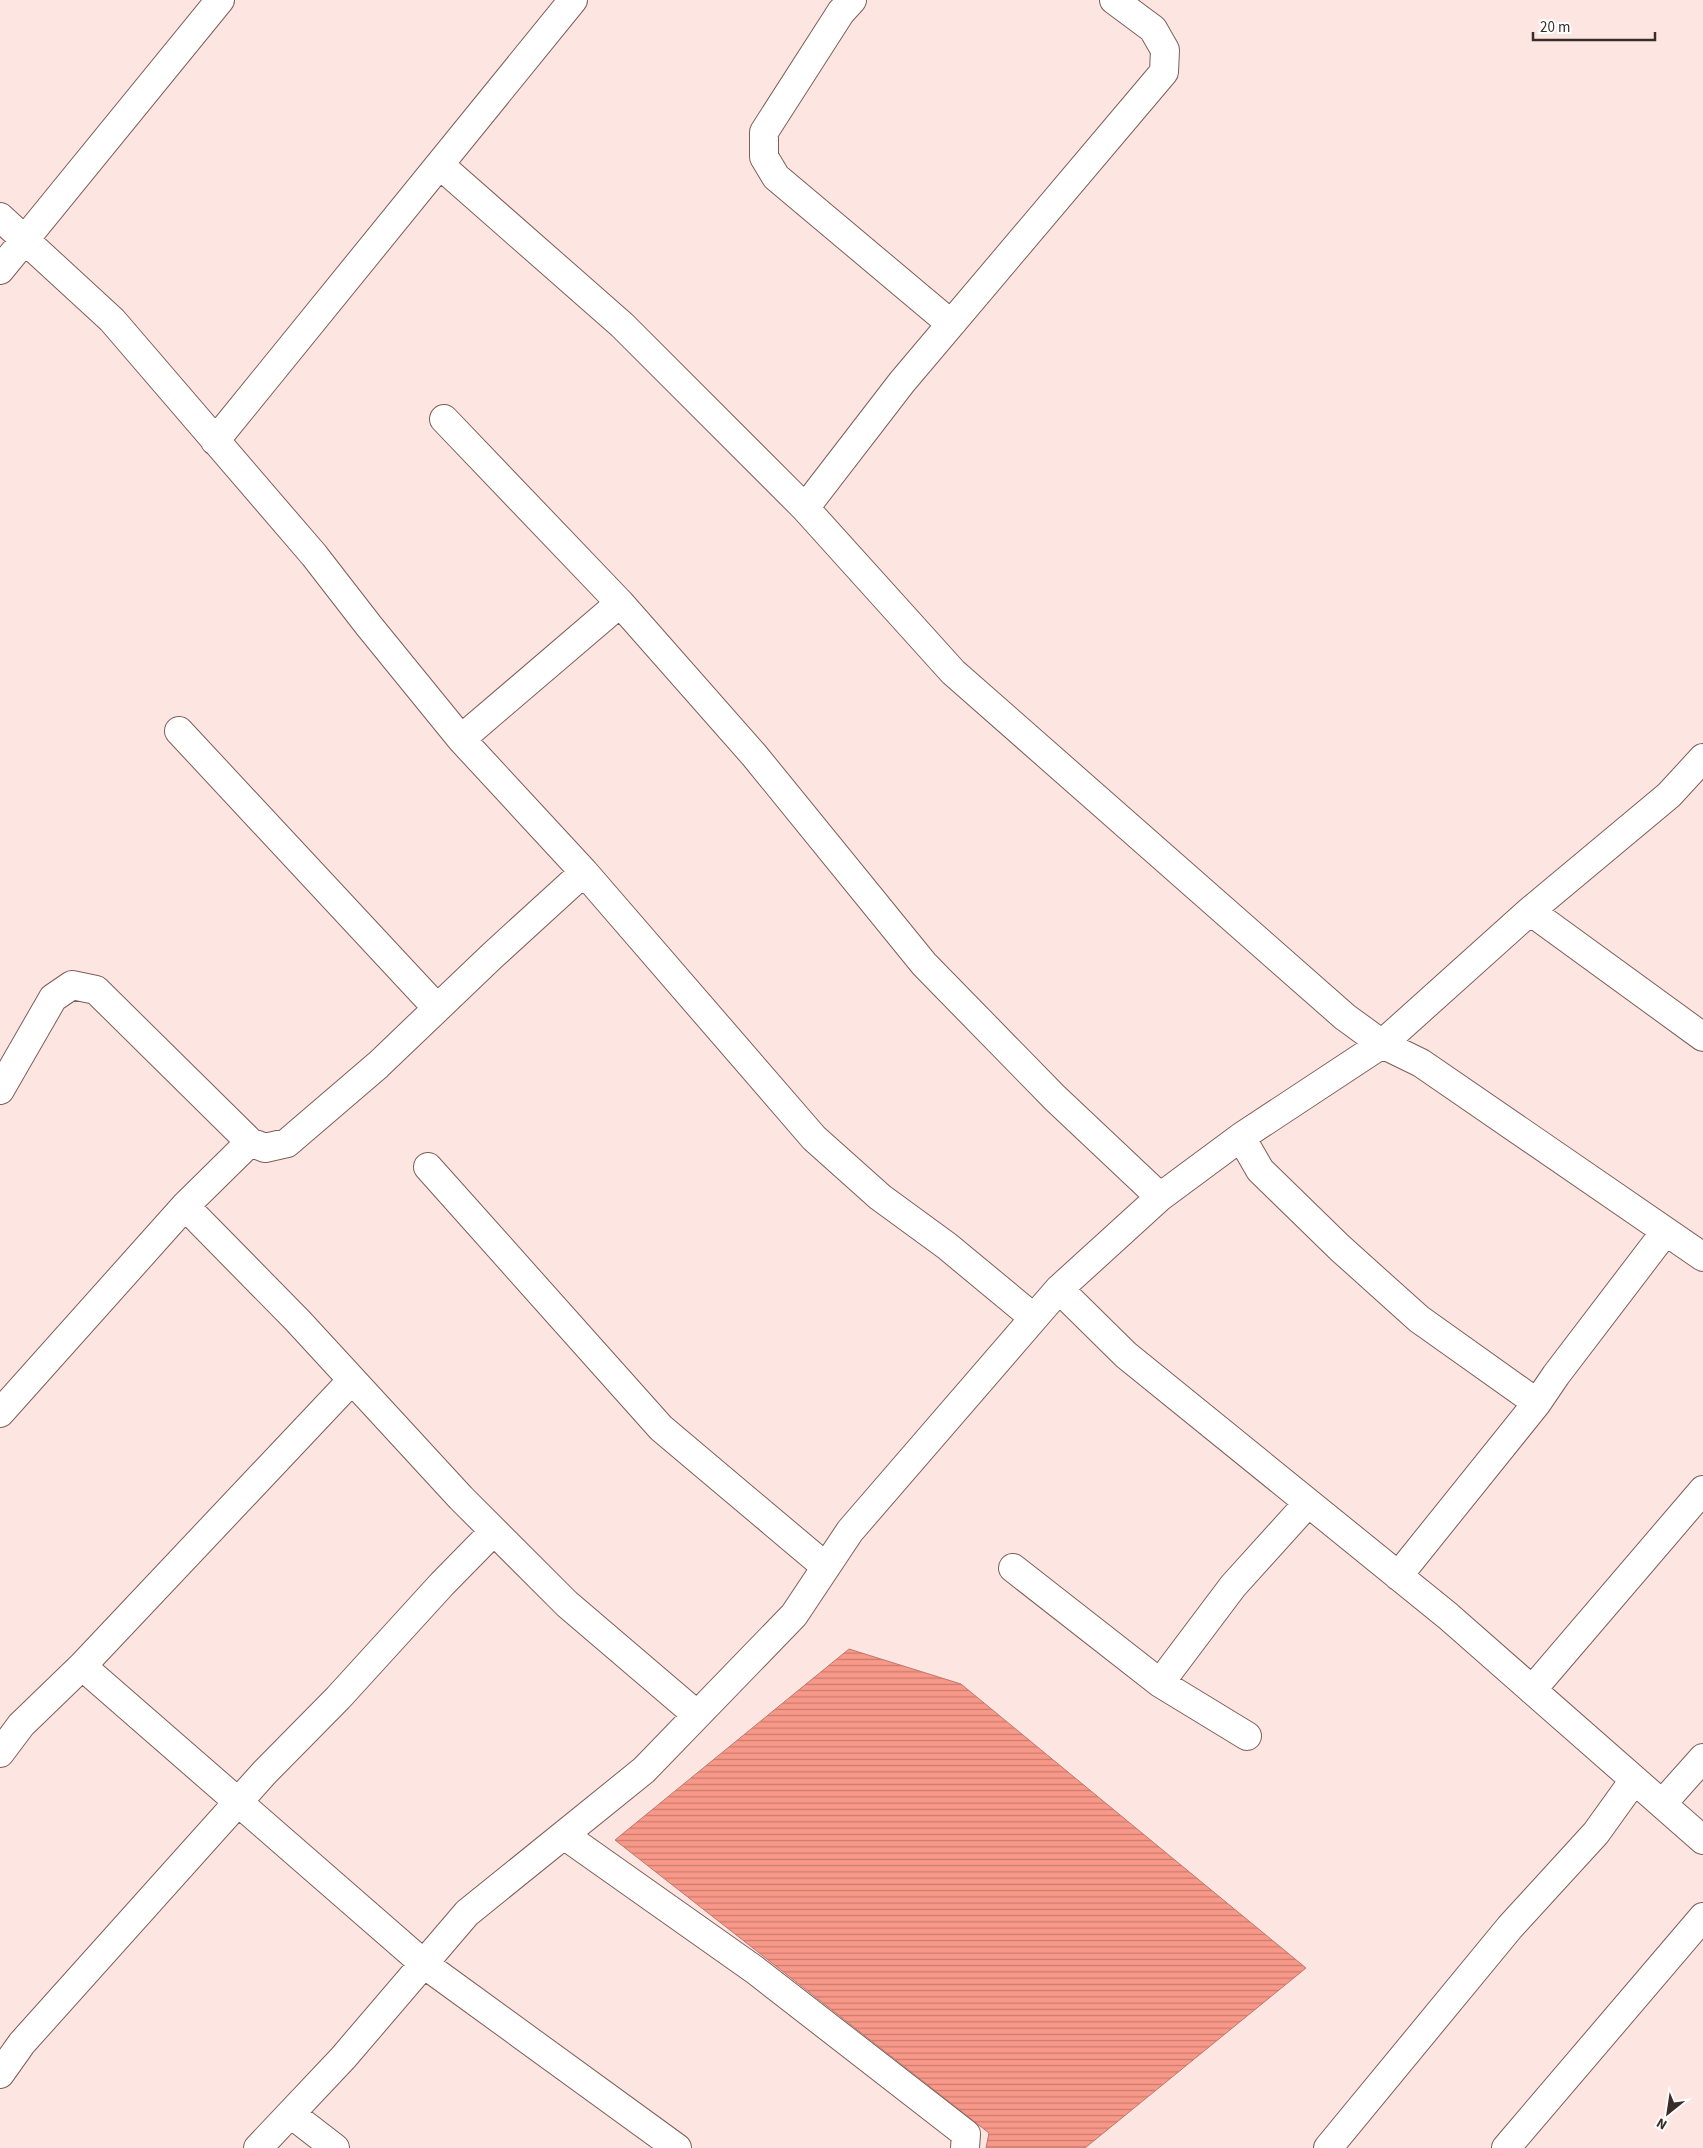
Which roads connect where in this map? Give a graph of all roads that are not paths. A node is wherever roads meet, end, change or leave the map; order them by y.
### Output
1 (220, 0) edge
2 (572, 0) edge
3 (852, 0) edge
4 (1114, 0) edge
5 (440, 165) junction
6 (0, 217) edge
7 (25, 240) junction
8 (0, 270) edge
9 (951, 324) junction
10 (444, 419) dead end
11 (215, 441) junction
12 (805, 508) junction
13 (620, 603) junction
14 (179, 731) dead end
15 (461, 739) junction
16 (1698, 774) edge
17 (584, 872) junction
18 (1530, 911) junction
19 (437, 1008) junction
20 (1703, 1037) edge
21 (1382, 1044) junction
22 (0, 1090) edge
23 (1241, 1137) junction
24 (250, 1142) junction
25 (428, 1167) dead end
26 (1160, 1197) junction
27 (185, 1206) junction
28 (1665, 1232) junction
29 (1703, 1257) edge
30 (1060, 1289) junction
31 (1034, 1318) junction
32 (352, 1380) junction
33 (1537, 1403) junction
34 (0, 1413) edge
35 (1703, 1490) edge
36 (1308, 1503) junction
37 (494, 1531) junction
38 (826, 1566) junction
39 (1013, 1568) dead end
40 (1398, 1576) junction
41 (82, 1666) junction
42 (1160, 1683) junction
43 (1532, 1690) junction
44 (697, 1715) junction
45 (1247, 1736) dead end
46 (0, 1753) edge
47 (1703, 1758) edge
48 (1634, 1780) junction
49 (238, 1802) junction
50 (1662, 1804) junction
51 (564, 1835) junction
52 (1703, 1840) edge
53 (1703, 1918) edge
54 (424, 1964) junction
55 (0, 2074) edge
56 (291, 2114) junction
57 (258, 2148) edge
58 (335, 2148) edge
59 (677, 2148) edge
60 (965, 2148) edge
61 (1328, 2148) edge
62 (1506, 2148) edge

1 - 7 street
2 - 5 street
3 - 9 street
4 - 9 street
5 - 11 street
5 - 12 street
6 - 7 street
7 - 8 street
7 - 11 street
9 - 12 street
10 - 13 street
11 - 15 street
12 - 21 street
13 - 15 street
13 - 26 street
14 - 19 street
15 - 17 street
16 - 18 street
17 - 19 street
17 - 31 street
18 - 20 street
18 - 21 street
19 - 24 street
21 - 23 street
21 - 28 street
22 - 24 street
23 - 26 street
23 - 33 street
24 - 27 street
25 - 38 street
26 - 30 street
27 - 32 street
27 - 34 street
28 - 29 street
28 - 33 street
30 - 31 street
30 - 36 street
31 - 38 street
32 - 37 street
32 - 41 street
33 - 40 street
35 - 43 street
36 - 40 street
36 - 42 street
37 - 44 street
37 - 49 street
38 - 44 street
39 - 42 street
40 - 43 street
41 - 46 street
41 - 49 street
42 - 45 street
43 - 48 street
44 - 51 street
47 - 50 street
48 - 50 street
48 - 61 street
49 - 54 street
49 - 55 street
50 - 52 street
51 - 54 street
51 - 60 street
53 - 62 street
54 - 56 street
54 - 59 street
56 - 57 street
56 - 58 street

